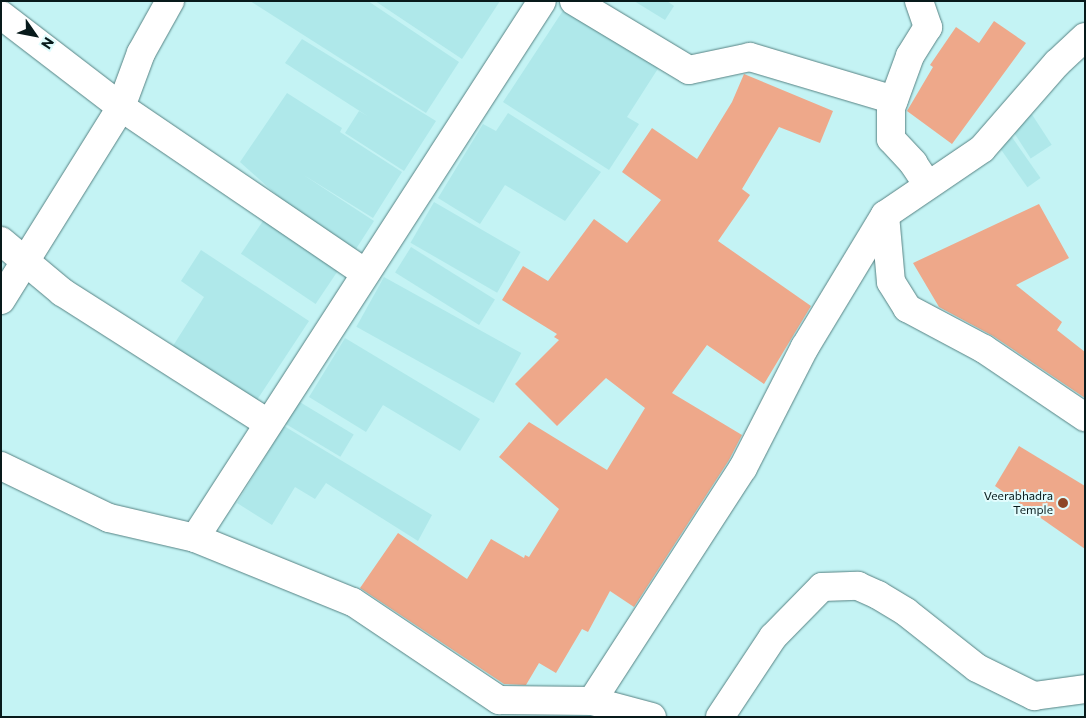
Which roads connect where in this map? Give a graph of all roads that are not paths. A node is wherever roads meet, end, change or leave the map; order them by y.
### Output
1 (170, 1) edge
2 (542, 1) edge
3 (574, 1) edge
4 (918, 1) edge
5 (1, 15) edge
6 (1085, 37) edge
7 (894, 100) junction
8 (122, 107) junction
9 (927, 184) junction
10 (885, 214) junction
11 (1, 241) edge
12 (26, 262) junction
13 (364, 272) junction
14 (1, 300) edge
15 (1085, 417) edge
16 (268, 422) junction
17 (1, 466) edge
18 (195, 538) junction
19 (1085, 689) edge
20 (592, 701) junction
21 (493, 708) edge
22 (652, 717) edge
23 (720, 717) edge

1 - 8 street
2 - 13 street
3 - 7 street
4 - 7 street
5 - 8 street
6 - 9 street
7 - 9 street
8 - 12 street
8 - 13 street
9 - 10 street
10 - 15 street
10 - 20 street
11 - 12 street
12 - 14 street
12 - 16 street
13 - 16 street
16 - 18 street
17 - 18 street
18 - 21 street
19 - 23 street
20 - 21 street
20 - 22 street

